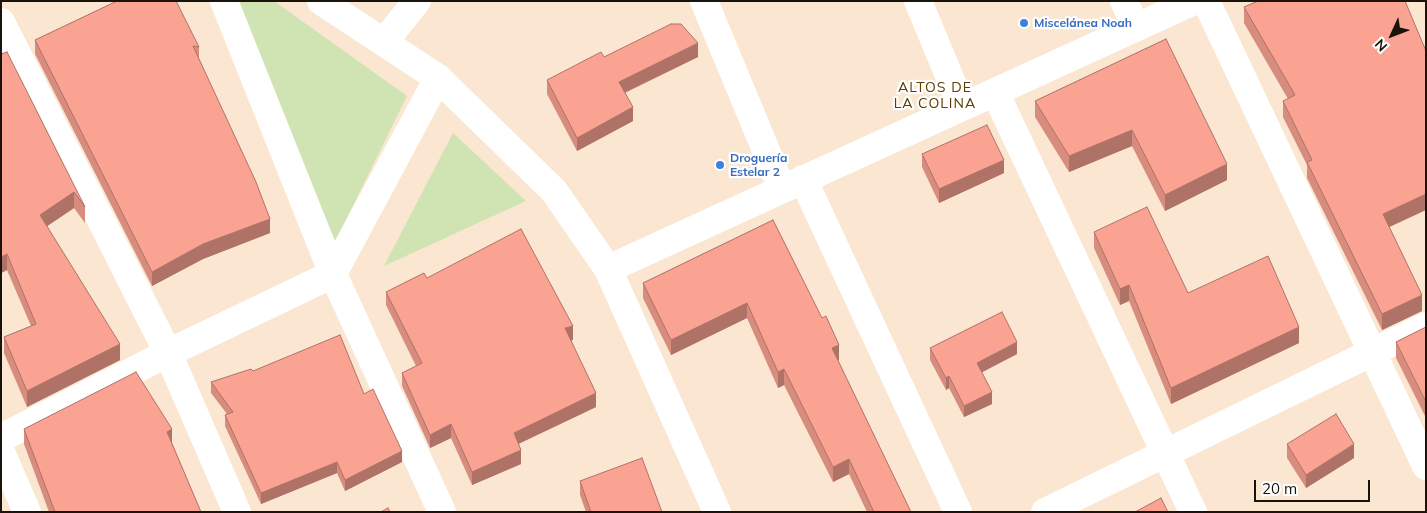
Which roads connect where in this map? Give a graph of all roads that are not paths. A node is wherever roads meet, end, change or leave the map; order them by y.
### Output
1 (224, 1) edge
2 (321, 1) edge
3 (417, 1) edge
4 (704, 1) edge
5 (918, 1) edge
6 (1124, 1) edge
7 (1194, 1) edge
8 (1206, 1) edge
9 (1, 22) edge
10 (1136, 28) junction
11 (384, 42) junction
12 (438, 78) junction
13 (995, 92) junction
14 (962, 107) junction
15 (793, 184) junction
16 (608, 269) junction
17 (333, 274) junction
18 (1426, 326) edge
19 (1372, 352) junction
20 (168, 353) junction
21 (1, 438) edge
22 (1, 452) edge
23 (1165, 453) junction
24 (1426, 466) edge
25 (27, 512) edge
26 (237, 512) edge
27 (442, 512) edge
28 (717, 512) edge
29 (958, 512) edge
30 (1045, 512) edge
31 (1193, 512) edge

1 - 17 street
2 - 11 street
3 - 11 street
4 - 15 street
5 - 14 street
6 - 10 street
7 - 10 street
8 - 19 street
9 - 20 street
10 - 13 street
11 - 12 street
12 - 16 street
12 - 17 street
13 - 14 street
13 - 23 street
14 - 15 street
15 - 16 street
15 - 29 street
16 - 28 street
17 - 20 street
17 - 27 street
18 - 19 street
19 - 23 street
19 - 24 street
20 - 21 street
20 - 26 street
22 - 25 street
23 - 30 street
23 - 31 street

